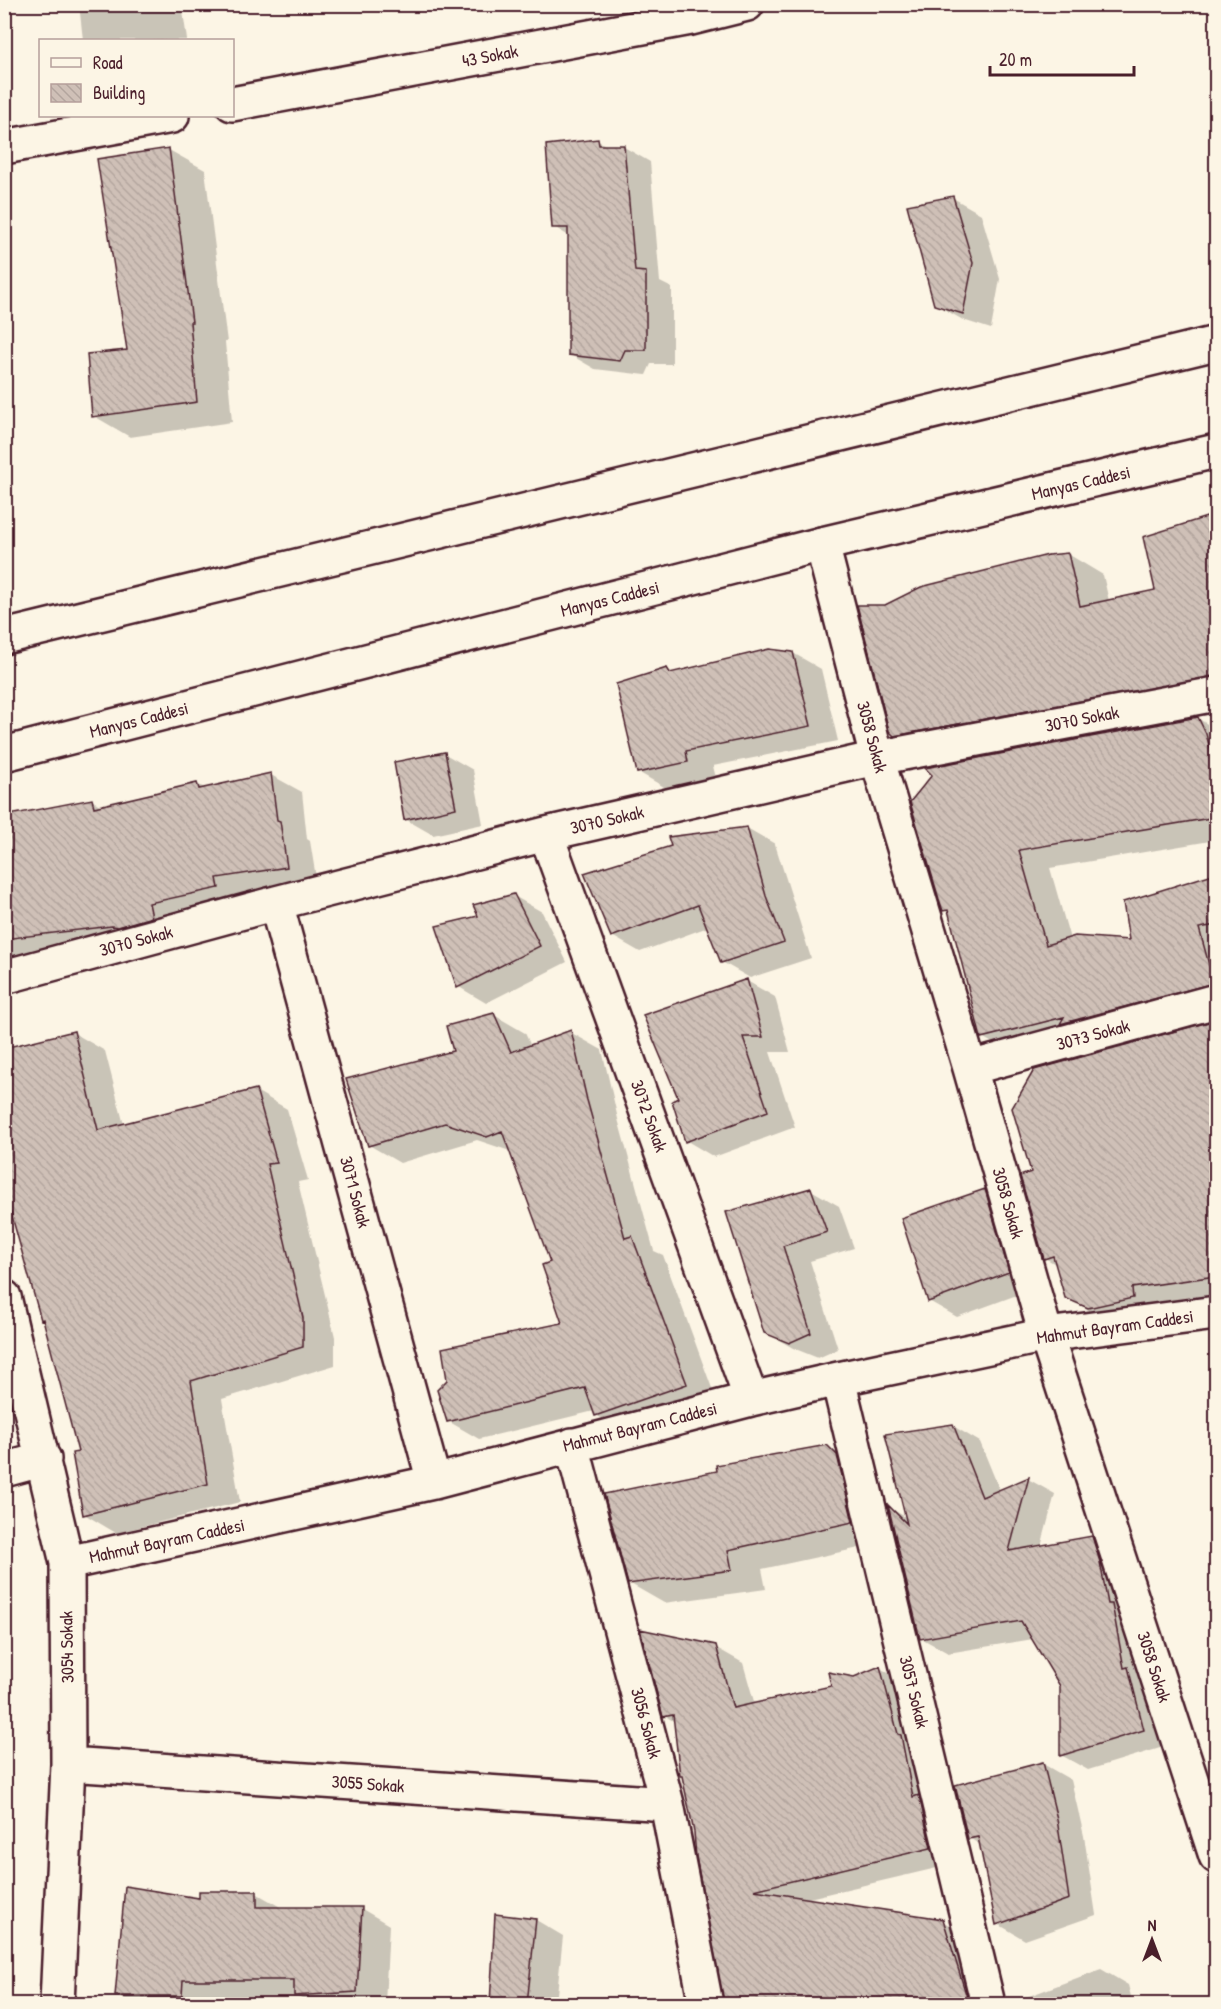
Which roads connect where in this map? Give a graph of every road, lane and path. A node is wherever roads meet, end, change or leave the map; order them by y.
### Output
1 (747, 4) edge
2 (689, 11) edge
3 (234, 104) edge
4 (167, 117) edge
5 (4, 147) edge
6 (1216, 343) edge
7 (1216, 451) edge
8 (822, 544) junction
9 (4, 638) edge
10 (1216, 694) edge
11 (4, 754) edge
12 (877, 758) junction
13 (546, 834) junction
14 (276, 903) junction
15 (4, 977) edge
16 (1216, 1001) edge
17 (970, 1068) junction
18 (4, 1297) edge
19 (1216, 1313) edge
20 (1046, 1335) junction
21 (838, 1380) junction
22 (751, 1399) junction
23 (572, 1444) junction
24 (44, 1459) junction
25 (4, 1470) edge
26 (434, 1482) junction
27 (67, 1563) junction
28 (68, 1764) junction
29 (668, 1804) junction
30 (1216, 1856) edge
31 (57, 2004) edge
32 (706, 2004) edge
33 (988, 2004) edge

1 - 2 street, 43 Sokak
2 - 3 street, 43 Sokak
4 - 5 street
6 - 9 street
7 - 8 street, Manyas Caddesi
8 - 11 street, Manyas Caddesi
8 - 12 street, 3058 Sokak
10 - 12 street, 3070 Sokak
12 - 13 street, 3070 Sokak
12 - 17 street, 3058 Sokak
13 - 14 street, 3070 Sokak
13 - 22 street, 3072 Sokak
14 - 15 street, 3070 Sokak
14 - 26 street, 3071 Sokak
16 - 17 street, 3073 Sokak
17 - 20 street, 3058 Sokak
18 - 24 street, 3054 Sokak
19 - 20 street, Mahmut Bayram Caddesi
20 - 21 street, Mahmut Bayram Caddesi
20 - 30 street, 3058 Sokak
21 - 22 street, Mahmut Bayram Caddesi
21 - 33 street, 3057 Sokak
22 - 23 street, Mahmut Bayram Caddesi
23 - 26 street, Mahmut Bayram Caddesi
23 - 29 street, 3056 Sokak
24 - 25 street
24 - 27 street, 3054 Sokak
26 - 27 street, Mahmut Bayram Caddesi
27 - 28 street, 3054 Sokak
28 - 29 street, 3055 Sokak
28 - 31 street, 3054 Sokak
29 - 32 street, 3056 Sokak

